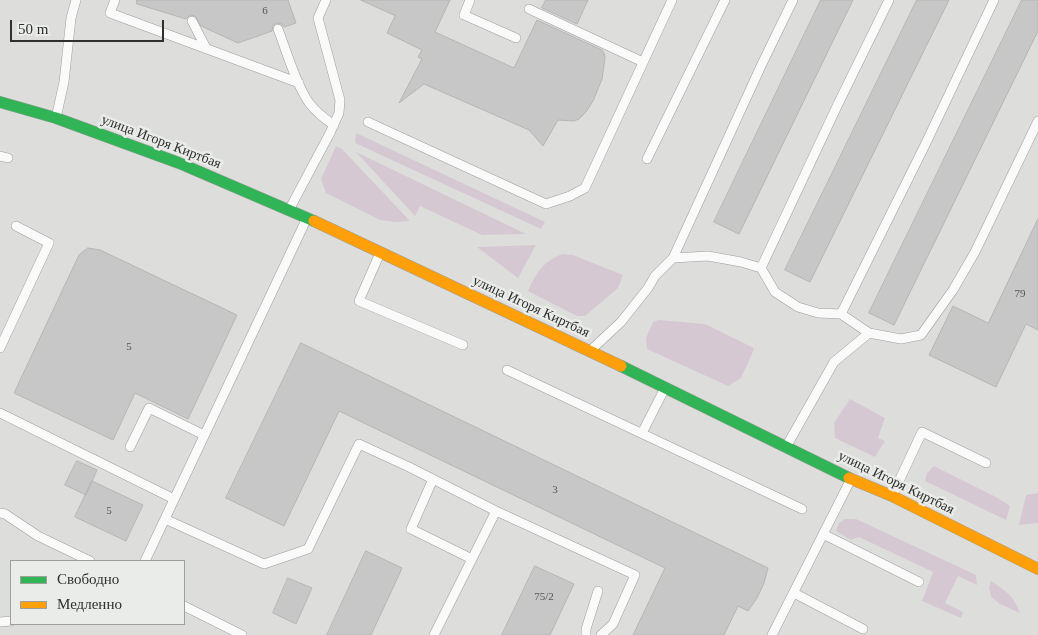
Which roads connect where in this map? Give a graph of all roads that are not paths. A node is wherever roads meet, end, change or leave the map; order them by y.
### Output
1 (76, 0) edge
2 (115, 0) edge
3 (326, 0) edge
4 (470, 0) edge
5 (672, 0) edge
6 (724, 0) edge
7 (793, 0) edge
8 (889, 0) edge
9 (994, 0) edge
10 (529, 9) dead end
11 (192, 21) dead end
12 (278, 29) dead end
13 (516, 38) dead end
14 (206, 48) junction
15 (644, 62) junction
16 (299, 83) junction
17 (0, 102) edge
18 (56, 118) junction
19 (1038, 121) edge
20 (368, 122) dead end
21 (334, 125) junction
22 (648, 159) dead end
23 (289, 210) junction
24 (307, 218) junction
25 (16, 226) dead end
26 (380, 253) junction
27 (673, 258) junction
28 (761, 268) junction
29 (841, 314) junction
30 (869, 333) junction
31 (463, 345) dead end
32 (0, 348) edge
33 (590, 351) junction
34 (507, 370) dead end
35 (665, 388) junction
36 (0, 413) edge
37 (642, 433) junction
38 (204, 436) junction
39 (786, 447) junction
40 (130, 448) dead end
41 (986, 463) dead end
42 (433, 479) junction
43 (852, 479) junction
44 (892, 496) junction
45 (174, 499) junction
46 (802, 509) dead end
47 (496, 510) junction
48 (0, 513) edge
49 (165, 519) junction
50 (823, 534) junction
51 (472, 559) junction
52 (88, 560) edge
53 (145, 560) edge
54 (1038, 569) edge
55 (919, 582) dead end
56 (598, 591) dead end
57 (794, 593) junction
58 (185, 606) edge
59 (863, 629) dead end
60 (242, 635) edge
61 (434, 635) edge
62 (586, 635) edge
63 (601, 635) edge
64 (772, 635) edge

1 - 18 lane
2 - 14 lane
3 - 21 lane
4 - 13 lane
5 - 15 lane
6 - 22 lane
7 - 27 lane
8 - 28 lane
9 - 29 lane
10 - 15 lane
11 - 14 lane
12 - 16 lane
14 - 16 lane
15 - 20 lane
16 - 21 lane
17 - 18 main road, улица Игоря Киртбая
18 - 23 main road, улица Игоря Киртбая
19 - 30 lane
21 - 23 lane
23 - 24 main road, улица Игоря Киртбая
24 - 26 main road, улица Игоря Киртбая
24 - 38 lane
25 - 32 lane
26 - 31 lane
26 - 33 main road, улица Игоря Киртбая
27 - 28 lane
27 - 33 lane
28 - 29 lane
29 - 30 lane
30 - 39 lane
33 - 35 main road, улица Игоря Киртбая
34 - 37 lane
35 - 37 lane
35 - 39 main road, улица Игоря Киртбая
36 - 45 lane
37 - 46 lane
38 - 40 lane
38 - 45 lane
39 - 43 main road, улица Игоря Киртбая
41 - 44 lane
42 - 47 lane
42 - 49 lane
42 - 51 lane
43 - 44 main road, улица Игоря Киртбая
43 - 50 lane
44 - 54 main road, улица Игоря Киртбая
45 - 49 lane
47 - 51 lane
47 - 63 lane
48 - 52 lane
49 - 53 lane
50 - 55 lane
50 - 57 lane
51 - 61 lane
56 - 62 lane
57 - 59 lane
57 - 64 lane
58 - 60 lane

